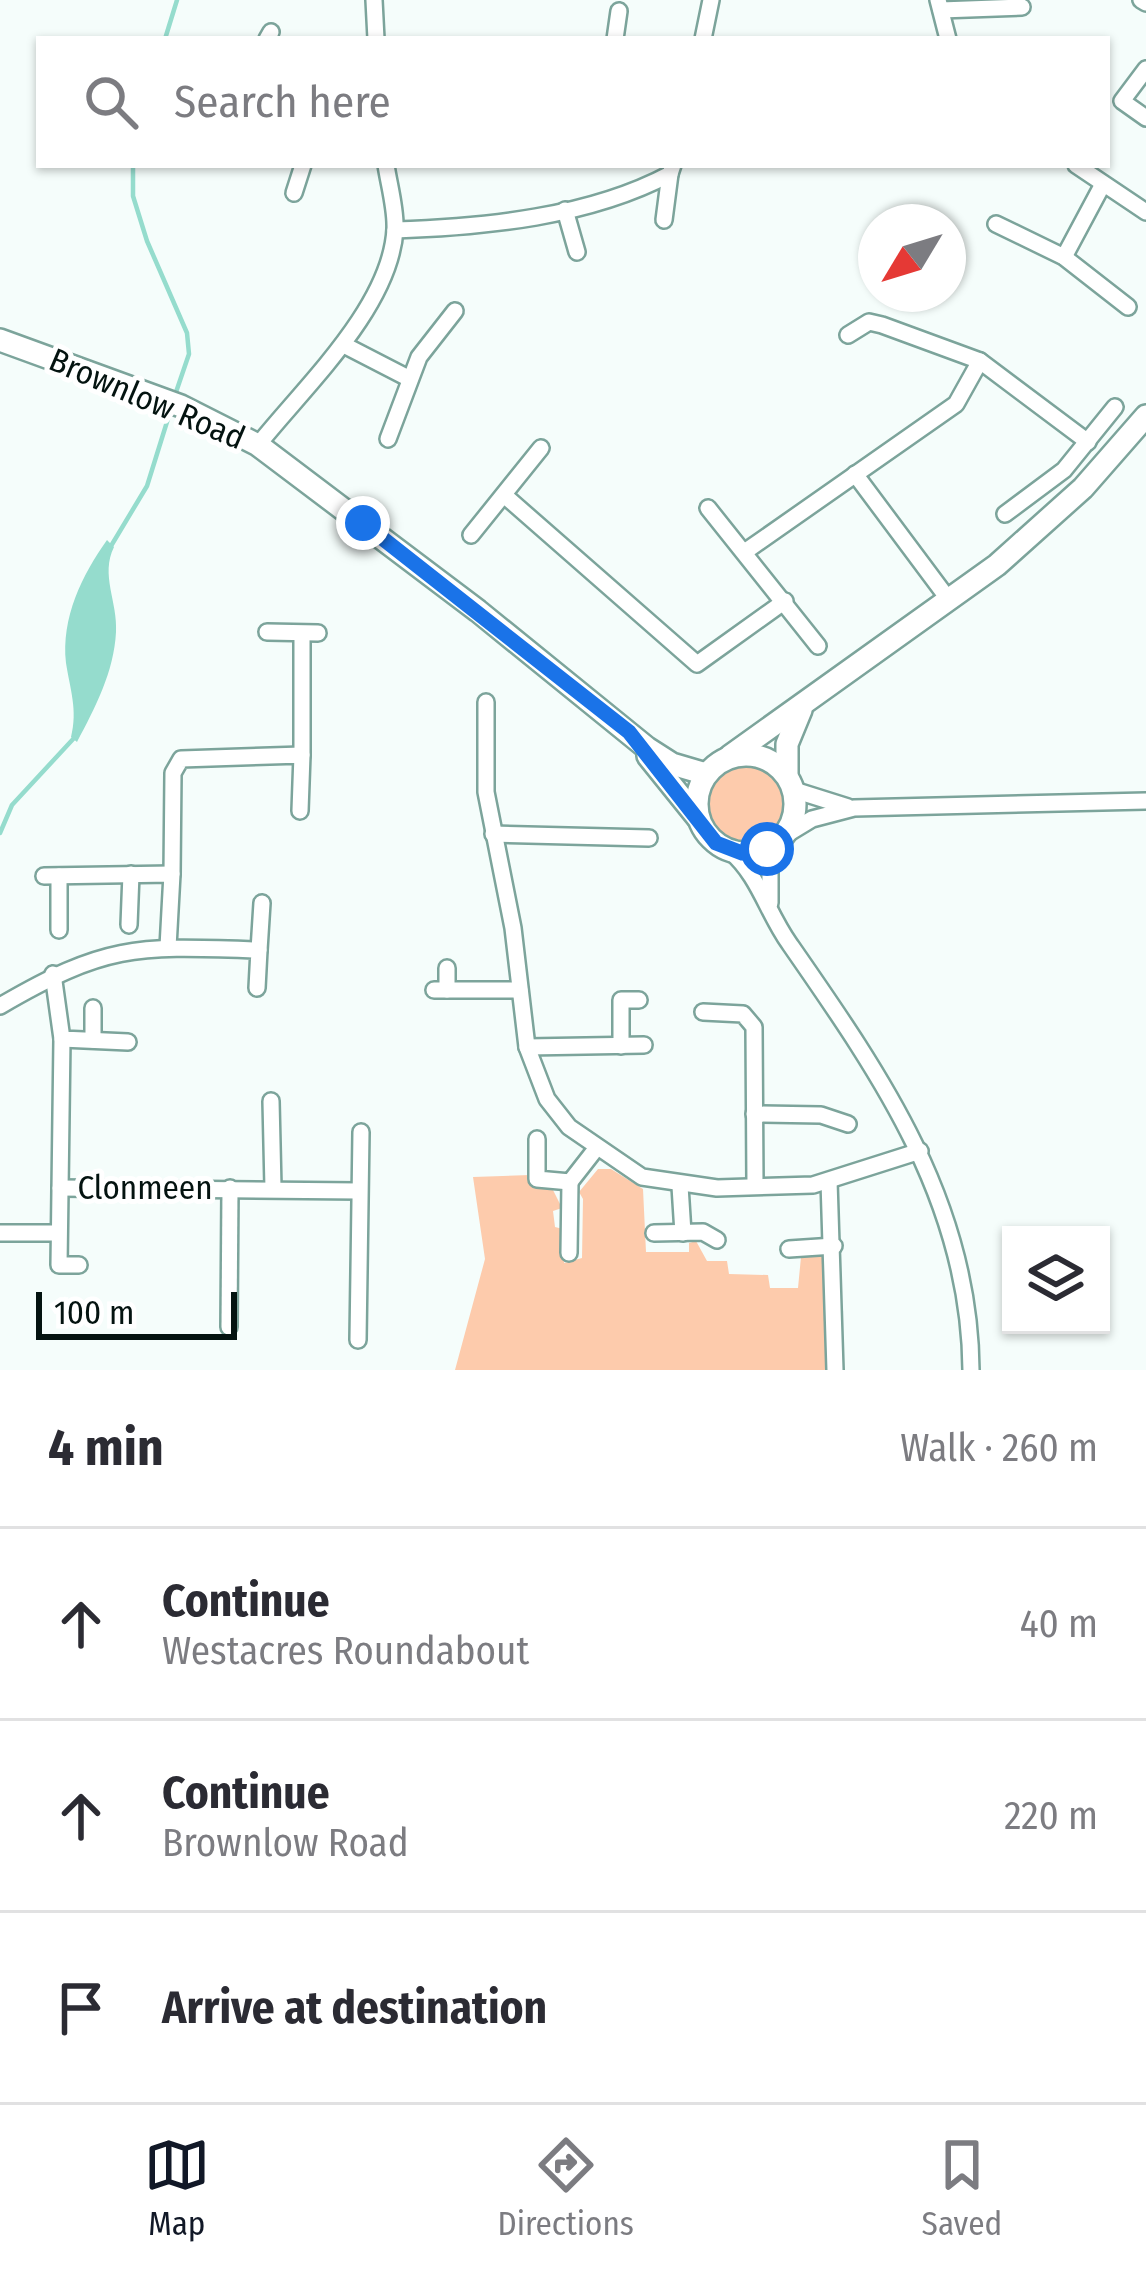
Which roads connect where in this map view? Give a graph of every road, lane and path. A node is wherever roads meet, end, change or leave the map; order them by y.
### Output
1 (374, 0) edge
2 (711, 0) edge
3 (939, 5) edge
4 (1022, 7) dead end
5 (620, 11) dead end
6 (376, 36) edge
7 (616, 36) edge
8 (704, 36) edge
9 (948, 36) edge
10 (1146, 69) edge
11 (1146, 118) edge
12 (302, 168) edge
13 (386, 168) edge
14 (1080, 168) edge
15 (671, 169) edge
16 (1103, 184) junction
17 (294, 193) dead end
18 (565, 210) junction
19 (1146, 212) edge
20 (664, 220) dead end
21 (996, 224) dead end
22 (395, 230) junction
23 (577, 252) dead end
24 (1064, 257) junction
25 (1128, 307) dead end
26 (455, 311) dead end
27 (848, 334) dead end
28 (0, 340) edge
29 (344, 345) junction
30 (980, 361) junction
31 (410, 379) junction
32 (1115, 406) dead end
33 (1146, 416) edge
34 (388, 440) dead end
35 (1088, 442) junction
36 (258, 446) junction
37 (542, 448) dead end
38 (854, 474) junction
39 (504, 495) junction
40 (708, 508) dead end
41 (1005, 514) dead end
42 (471, 535) dead end
43 (746, 551) junction
44 (949, 600) junction
45 (785, 601) junction
46 (267, 632) dead end
47 (818, 646) dead end
48 (486, 702) dead end
49 (805, 705) junction
50 (629, 732) junction
51 (302, 755) junction
52 (730, 756) junction
53 (706, 774) junction
54 (790, 782) junction
55 (1146, 801) edge
56 (854, 808) junction
57 (300, 811) dead end
58 (698, 818) junction
59 (493, 834) junction
60 (649, 838) dead end
61 (781, 839) junction
62 (730, 850) junction
63 (130, 874) junction
64 (172, 874) junction
65 (262, 903) dead end
66 (775, 917) junction
67 (129, 925) dead end
68 (59, 931) dead end
69 (168, 947) junction
70 (259, 950) junction
71 (447, 968) dead end
72 (53, 974) junction
73 (257, 988) dead end
74 (520, 991) junction
75 (639, 1000) dead end
76 (0, 1006) edge
77 (93, 1008) dead end
78 (703, 1012) dead end
79 (62, 1040) junction
80 (93, 1040) junction
81 (128, 1042) dead end
82 (621, 1046) junction
83 (644, 1046) dead end
84 (527, 1048) junction
85 (271, 1101) dead end
86 (754, 1114) junction
87 (848, 1124) dead end
88 (361, 1132) dead end
89 (537, 1139) dead end
90 (596, 1150) junction
91 (920, 1151) junction
92 (829, 1181) junction
93 (570, 1182) junction
94 (755, 1185) junction
95 (680, 1186) junction
96 (59, 1187) junction
97 (230, 1188) junction
98 (273, 1188) junction
99 (358, 1191) junction
100 (0, 1233) edge
101 (58, 1233) junction
102 (654, 1233) dead end
103 (683, 1233) junction
104 (717, 1240) dead end
105 (834, 1246) junction
106 (789, 1249) dead end
107 (569, 1253) dead end
108 (79, 1265) dead end
109 (229, 1327) dead end
110 (358, 1340) dead end
111 (835, 1370) edge
112 (970, 1370) edge

1 - 6 street
2 - 8 street
3 - 4 street
3 - 9 street
5 - 7 street
10 - 11 street
12 - 17 street
13 - 22 street
14 - 16 street
15 - 18 street
15 - 20 street
16 - 19 street
16 - 24 street
18 - 22 street
18 - 23 street
21 - 24 street
22 - 29 street
24 - 25 street
26 - 31 street
27 - 30 street
28 - 36 main road, Brownlow Road
29 - 31 street
29 - 36 street
30 - 35 street
30 - 38 street
31 - 34 street
32 - 35 street
33 - 44 main road
35 - 41 street
36 - 50 main road, Brownlow Road
37 - 39 street
38 - 43 street
38 - 44 street
39 - 42 street
39 - 45 street
40 - 43 street
43 - 45 street
44 - 49 main road
45 - 47 street
46 - 51 street
48 - 59 street
49 - 52 main road
49 - 54 main road
50 - 53 main road, Brownlow Road
50 - 58 main road, Brownlow Road
51 - 57 street
51 - 64 street
52 - 53 main road
52 - 54 main road
53 - 58 main road
54 - 56 street
54 - 61 main road
55 - 56 street
56 - 61 street
58 - 62 main road
59 - 60 street
59 - 74 street
61 - 62 main road
61 - 66 street
62 - 66 street
63 - 64 street
63 - 67 street
63 - 68 street
64 - 69 street
65 - 70 street
66 - 91 street
69 - 70 street
69 - 72 street
70 - 73 street
71 - 74 street
72 - 76 street
72 - 79 street, Clonmeen
74 - 84 street
75 - 82 street
77 - 80 street
78 - 86 street
79 - 80 street
79 - 96 street, Clonmeen
80 - 81 street
82 - 83 street
82 - 84 street
84 - 90 street
85 - 98 street
86 - 87 street
86 - 94 street
88 - 99 street
89 - 93 street
90 - 93 street
90 - 95 street
91 - 92 street
91 - 112 street
92 - 94 street
92 - 105 street
93 - 107 street
94 - 95 street
95 - 103 street
96 - 97 street, Clonmeen
96 - 101 street, Clonmeen
97 - 98 street, Clonmeen
97 - 109 street, Clonmeen
98 - 99 street, Clonmeen
99 - 110 street
100 - 101 street, Clonmeen
101 - 108 street, Clonmeen
102 - 103 street
103 - 104 street
105 - 106 street
105 - 111 street

